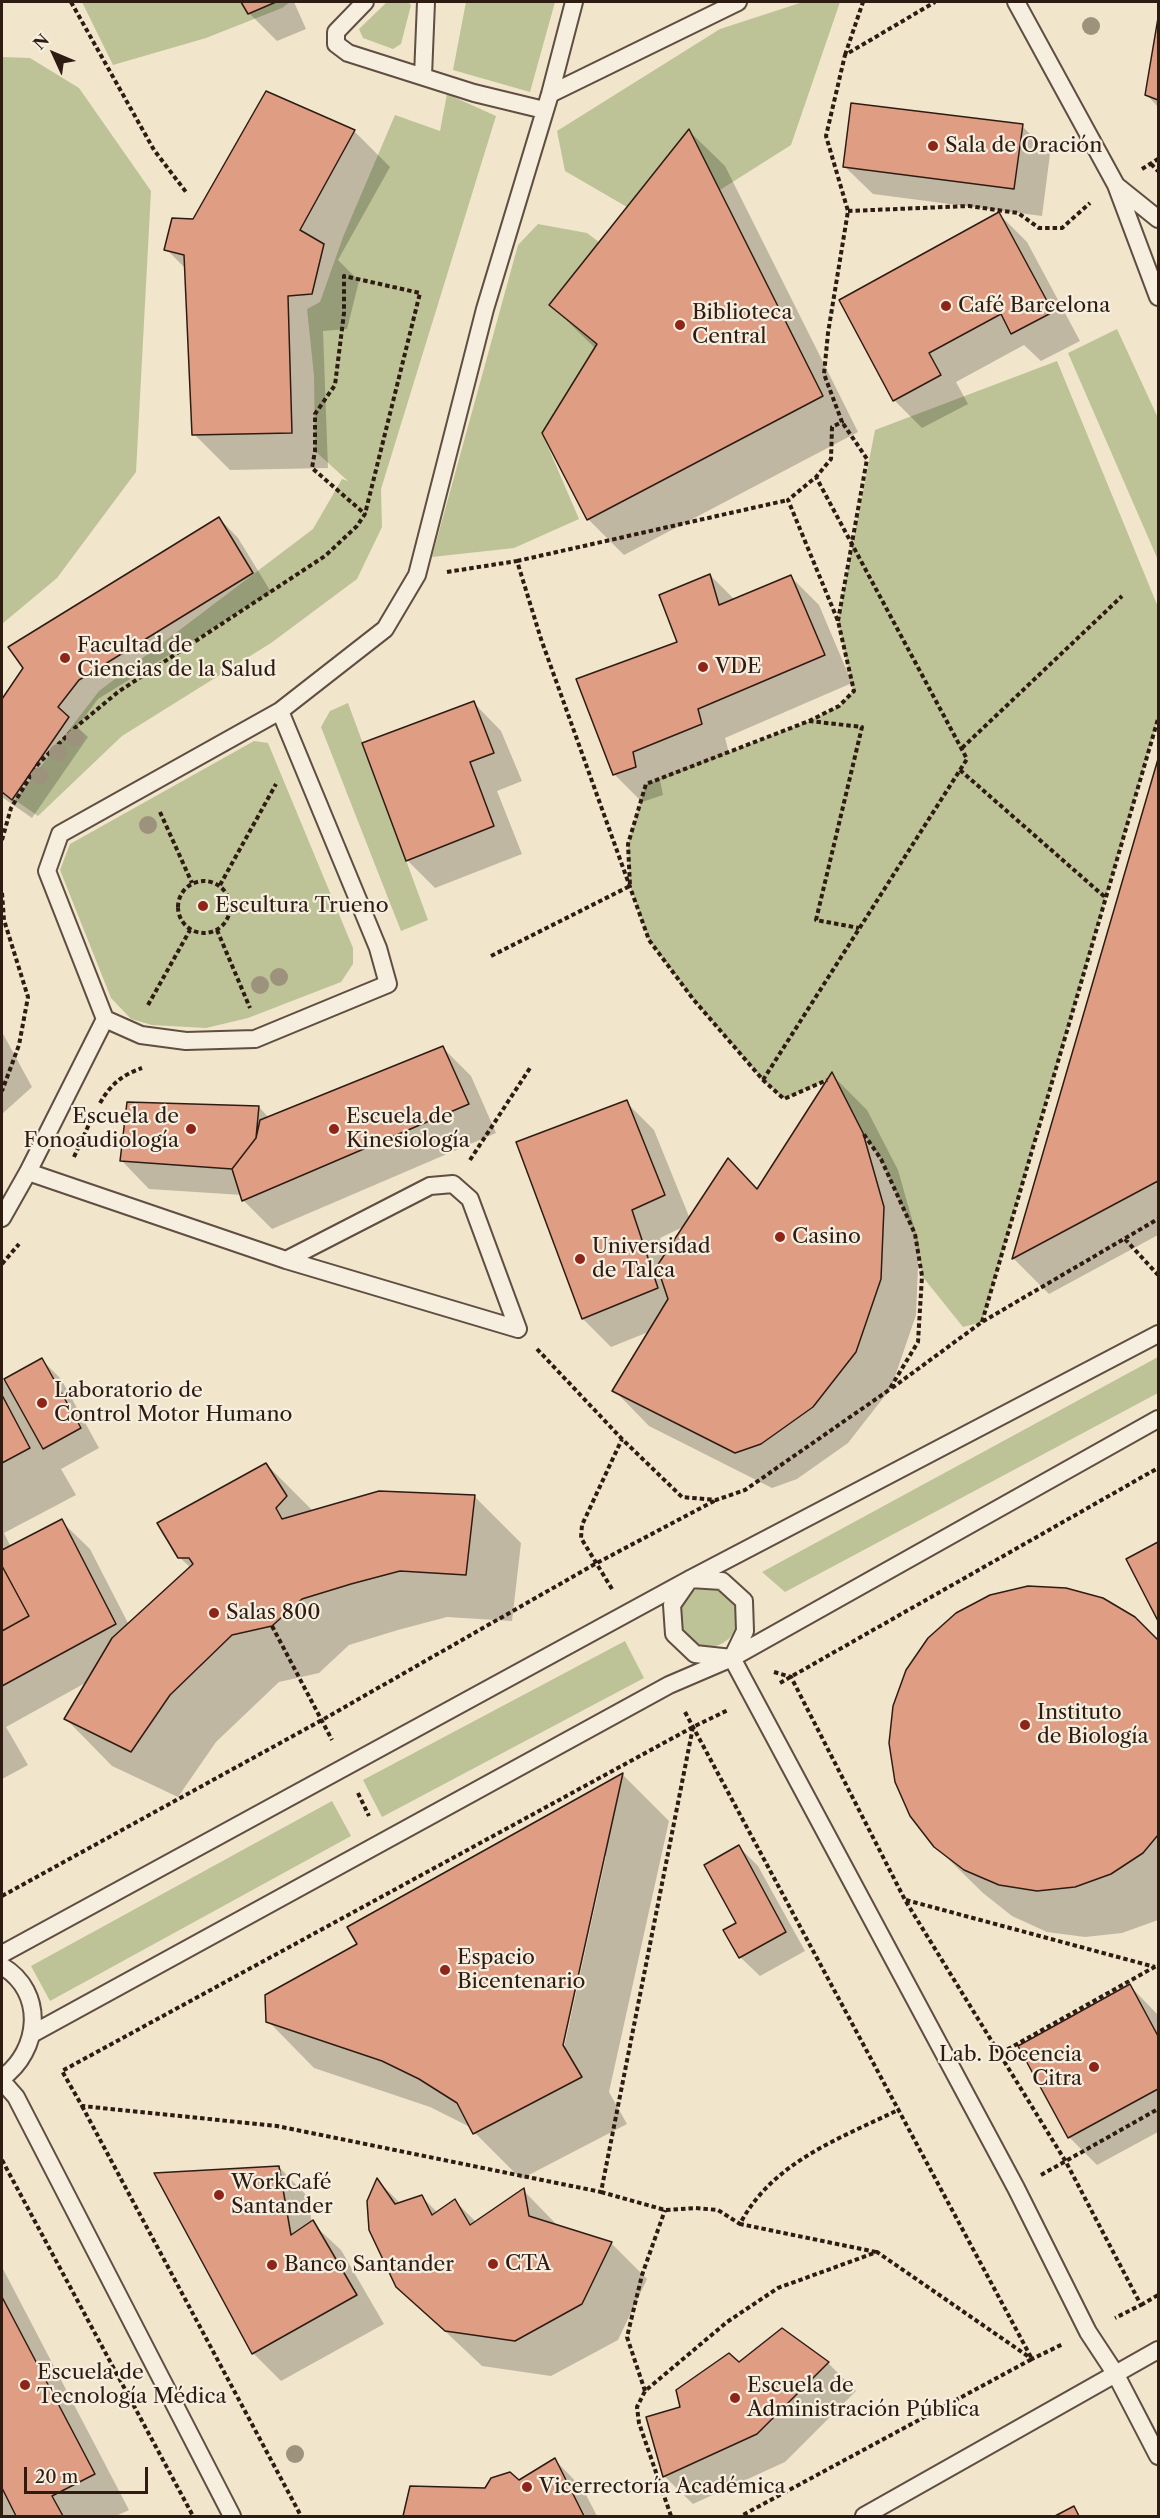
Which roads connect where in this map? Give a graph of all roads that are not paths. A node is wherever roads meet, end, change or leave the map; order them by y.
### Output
1 (365, 2) edge
2 (426, 2) edge
3 (574, 2) edge
4 (738, 2) edge
5 (1016, 2) edge
6 (423, 76) junction
7 (547, 102) junction
8 (1116, 185) junction
9 (1158, 219) edge
10 (1158, 297) edge
11 (280, 711) junction
12 (105, 1019) junction
13 (28, 1172) junction
14 (2, 1218) edge
15 (286, 1260) junction
16 (1158, 1334) edge
17 (1158, 1419) edge
18 (690, 1579) junction
19 (732, 1658) junction
20 (2, 1954) edge
21 (2, 1966) edge
22 (32, 2034) junction
23 (2, 2080) edge
24 (1158, 2350) edge
25 (1114, 2373) junction
26 (1158, 2456) edge
27 (231, 2517) edge
28 (864, 2517) edge

1 - 6 lane
2 - 6 lane
3 - 7 lane
4 - 7 lane
5 - 8 lane
6 - 7 lane
7 - 11 lane
8 - 9 lane
8 - 10 lane
11 - 12 lane
11 - 12 lane
12 - 13 lane
13 - 14 lane
13 - 15 lane
15 - 15 lane
16 - 18 lane
17 - 19 lane
18 - 19 lane
18 - 19 lane
18 - 20 lane
19 - 22 lane
19 - 25 lane
21 - 22 lane
22 - 23 lane
23 - 27 lane
24 - 25 lane
25 - 26 lane
25 - 28 lane

